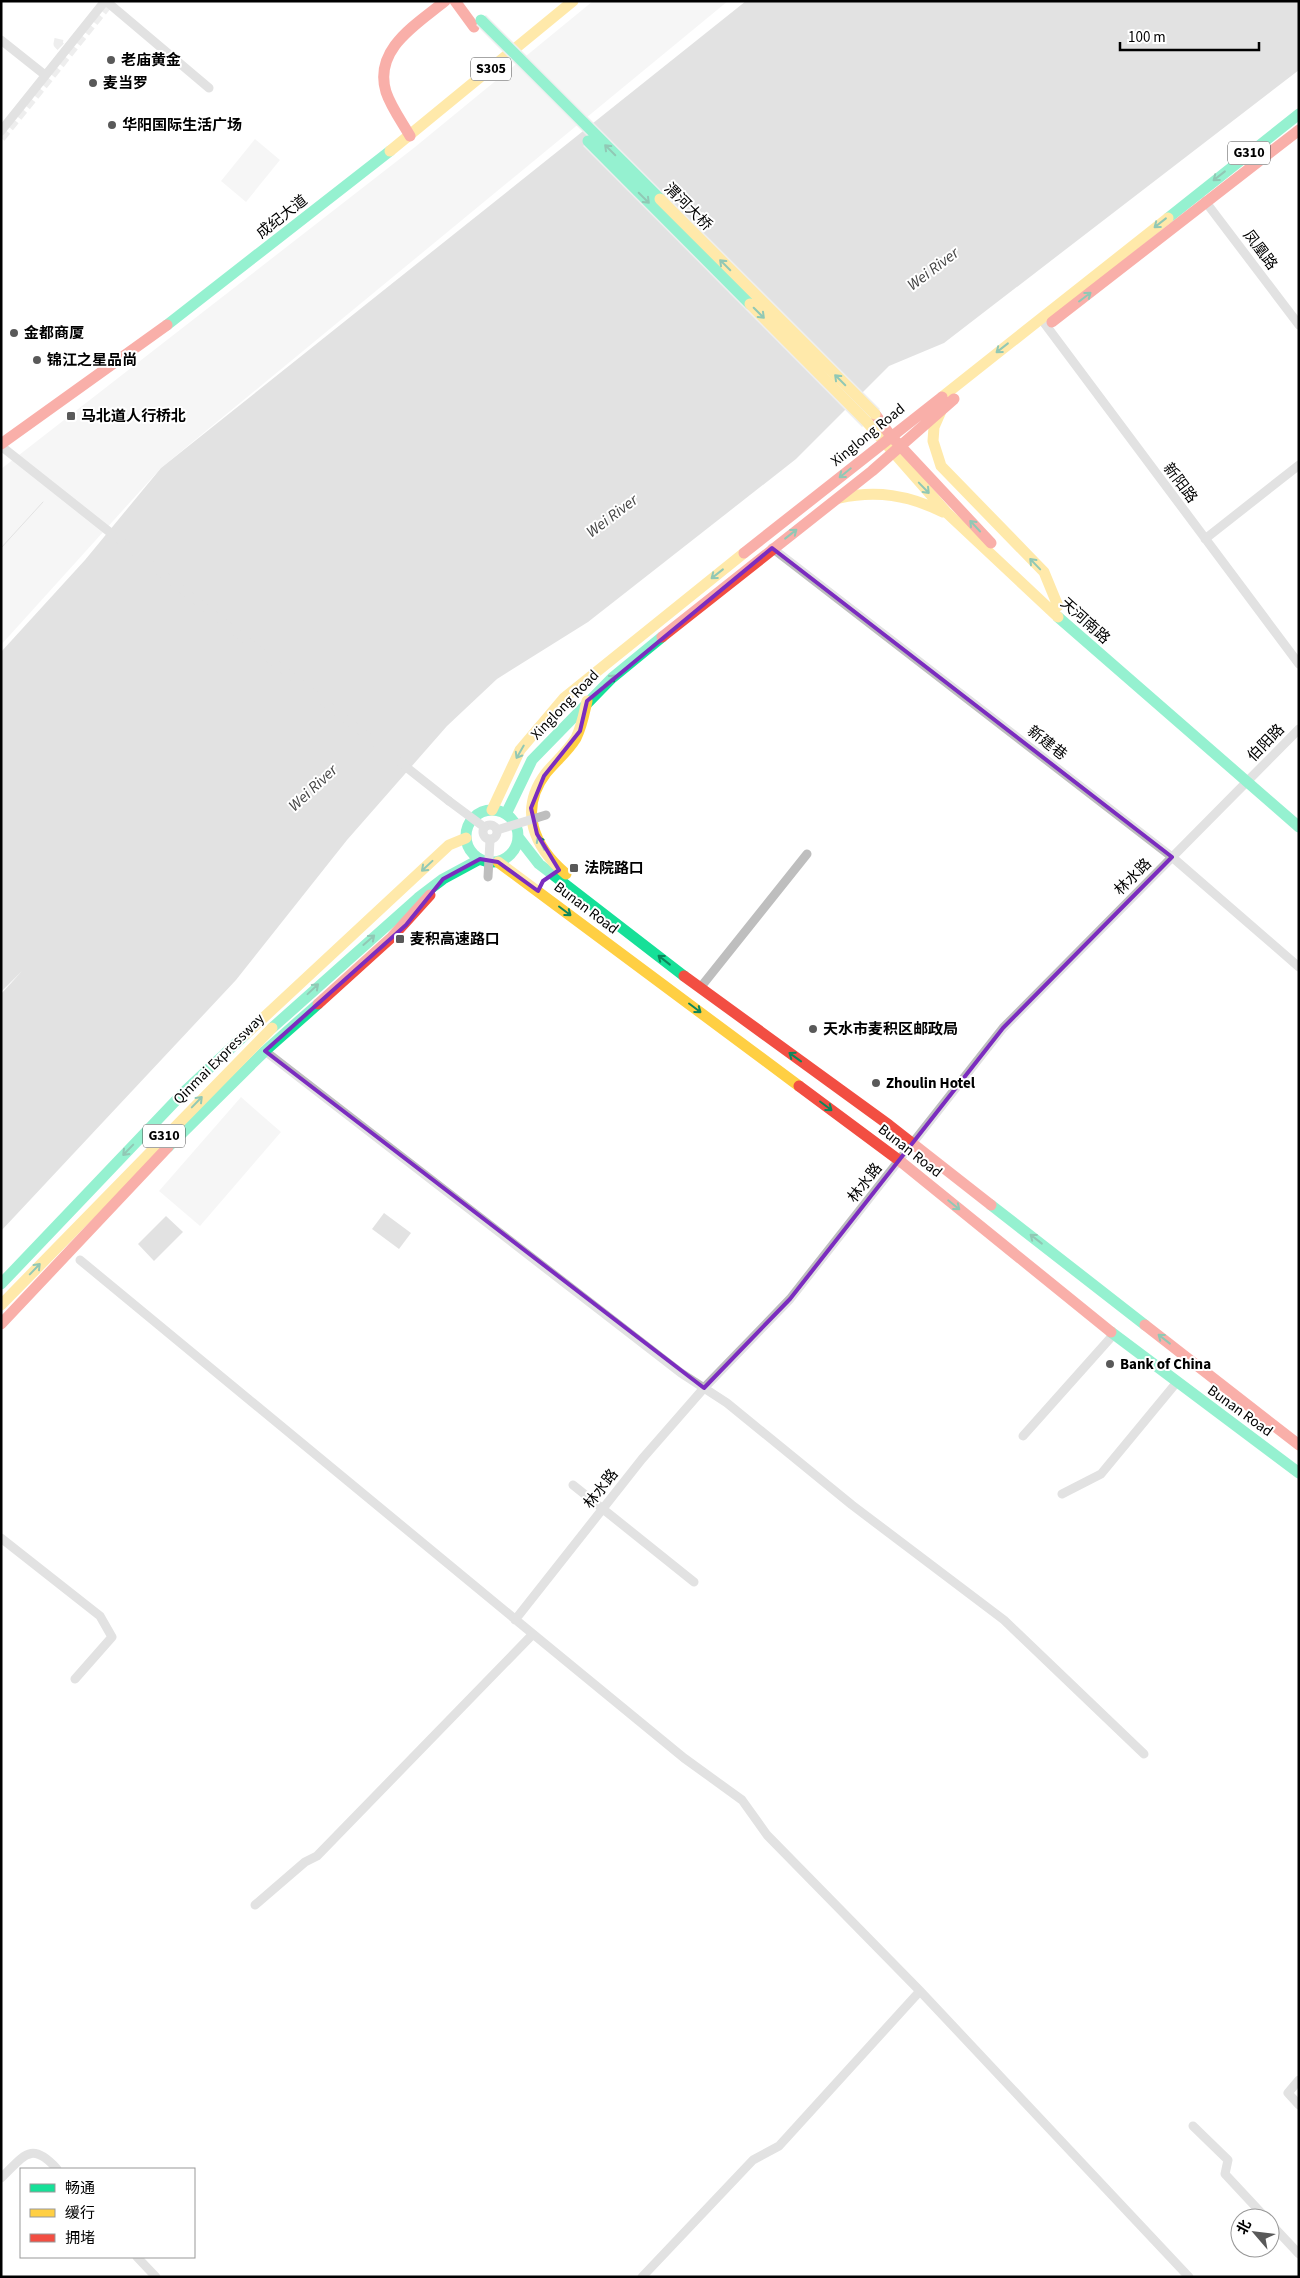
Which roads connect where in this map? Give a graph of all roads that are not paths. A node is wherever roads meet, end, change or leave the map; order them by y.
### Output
1 (105, 1) edge
2 (445, 1) edge
3 (456, 1) edge
4 (572, 1) edge
5 (1, 40) edge
6 (45, 75) junction
7 (209, 88) dead end
8 (1299, 114) edge
9 (1299, 130) edge
10 (1, 131) edge
11 (410, 136) junction
12 (1198, 193) junction
13 (1207, 204) junction
14 (1044, 322) junction
15 (1299, 324) edge
16 (943, 408) junction
17 (871, 418) joint
18 (887, 439) junction
19 (1, 445) edge
20 (900, 446) junction
21 (890, 454) junction
22 (1299, 465) edge
23 (836, 499) junction
24 (954, 518) junction
25 (1205, 538) junction
26 (772, 548) junction
27 (1058, 606) junction
28 (1299, 664) edge
29 (587, 701) junction
30 (1299, 729) edge
31 (1250, 780) junction
32 (492, 810) junction
33 (506, 814) junction
34 (546, 815) dead end
35 (1299, 815) edge
36 (484, 827) junction
37 (1299, 827) edge
38 (497, 830) junction
39 (518, 837) junction
40 (466, 838) junction
41 (490, 840) junction
42 (807, 854) dead end
43 (1172, 858) junction
44 (480, 859) junction
45 (498, 862) junction
46 (553, 874) junction
47 (488, 876) dead end
48 (443, 879) junction
49 (541, 893) junction
50 (609, 917) junction
51 (1299, 967) edge
52 (700, 988) junction
53 (265, 1051) junction
54 (913, 1143) junction
55 (900, 1161) junction
56 (80, 1260) dead end
57 (1, 1284) edge
58 (1, 1304) edge
59 (1, 1324) edge
60 (1114, 1334) junction
61 (1177, 1382) junction
62 (704, 1388) junction
63 (1023, 1436) dead end
64 (1299, 1445) edge
65 (1299, 1472) edge
66 (573, 1485) dead end
67 (1062, 1494) dead end
68 (603, 1509) junction
69 (1, 1538) edge
70 (694, 1582) dead end
71 (515, 1620) junction
72 (532, 1634) junction
73 (75, 1679) dead end
74 (1144, 1754) dead end
75 (255, 1905) dead end
76 (920, 1991) junction
77 (1299, 2080) edge
78 (1299, 2105) edge
79 (1193, 2126) dead end
80 (56, 2168) edge
81 (1, 2178) edge
82 (1257, 2208) edge
83 (1280, 2234) edge
84 (1299, 2254) edge
85 (138, 2258) edge
86 (156, 2277) edge
87 (642, 2277) edge
88 (1189, 2277) edge

1 - 6 street
1 - 7 street
2 - 11 main road
3 - 17 main road, 渭河大桥, bridge
4 - 11 main road, 成纪大道 / S305
5 - 6 street
6 - 10 street
8 -> 12 main road, Xinglong Road / G310
9 - 13 main road, Xinglong Road
11 - 19 main road, 成纪大道
12 - 13 street, 凤凰路
12 -> 14 main road, Xinglong Road
14 -> 13 main road, Xinglong Road
13 - 15 street, 凤凰路
14 - 16 main road, Xinglong Road
14 -> 18 main road, Xinglong Road
14 - 25 street, 新阳路
16 - 20 main road, Xinglong Road
27 -> 16 main road
17 - 18 main road, 天河南路
18 - 20 main road, 天河南路
18 - 21 main road, 天河南路
18 -> 32 main road, Xinglong Road
19 - 36 street, bridge
20 - 21 main road, Xinglong Road
27 -> 20 main road, 天河南路
21 - 23 main road, Xinglong Road
21 -> 24 main road, 天河南路
22 - 25 street
23 - 24 main road
26 -> 23 main road, Xinglong Road
24 - 31 main road, 天河南路
25 - 28 street, 新阳路
29 -> 26 main road, Xinglong Road
26 - 43 street, 新建巷
27 - 31 main road, 天河南路
29 - 33 main road, Xinglong Road
50 -> 29 main road
30 - 31 street, 伯阳路
31 - 35 main road, 天河南路
31 - 37 main road, 天河南路
31 - 43 street, 林水路
32 - 33 main road
32 - 40 main road
33 - 39 main road, Bunan Road
34 - 38 street, bridge
36 - 38 street
36 - 41 street
38 - 41 street, bridge
39 - 45 main road
39 - 46 main road, Bunan Road
40 - 44 main road
40 -> 57 main road, Qinmai Expressway / G310
41 - 47 street, bridge
42 - 52 street
43 - 51 street, 新建巷
43 - 54 street, 林水路
44 - 45 main road
44 - 48 main road, Qinmai Expressway / G310
45 - 49 main road, Bunan Road
46 - 49 main road
46 - 50 main road, Bunan Road
48 - 53 main road
58 -> 48 main road, Qinmai Expressway / G310
49 -> 55 main road, Bunan Road
52 -> 50 main road, Bunan Road
54 -> 52 main road, Bunan Road
53 - 59 main road
53 - 62 street
54 - 55 street, 林水路
64 -> 54 main road, Bunan Road
55 -> 60 main road, Bunan Road
55 - 62 street, 林水路
56 - 71 street
60 - 61 main road, Bunan Road
60 - 63 street
61 - 65 main road, Bunan Road
61 - 67 street
62 - 68 street, 林水路
62 - 74 street
66 - 68 street
68 - 70 street
68 - 71 street, 林水路
69 - 73 street
71 - 72 street
72 - 75 street
72 - 76 street
76 - 87 street
76 - 88 street
77 - 78 street
79 - 82 street
80 - 81 street
83 - 84 street
85 - 86 street

